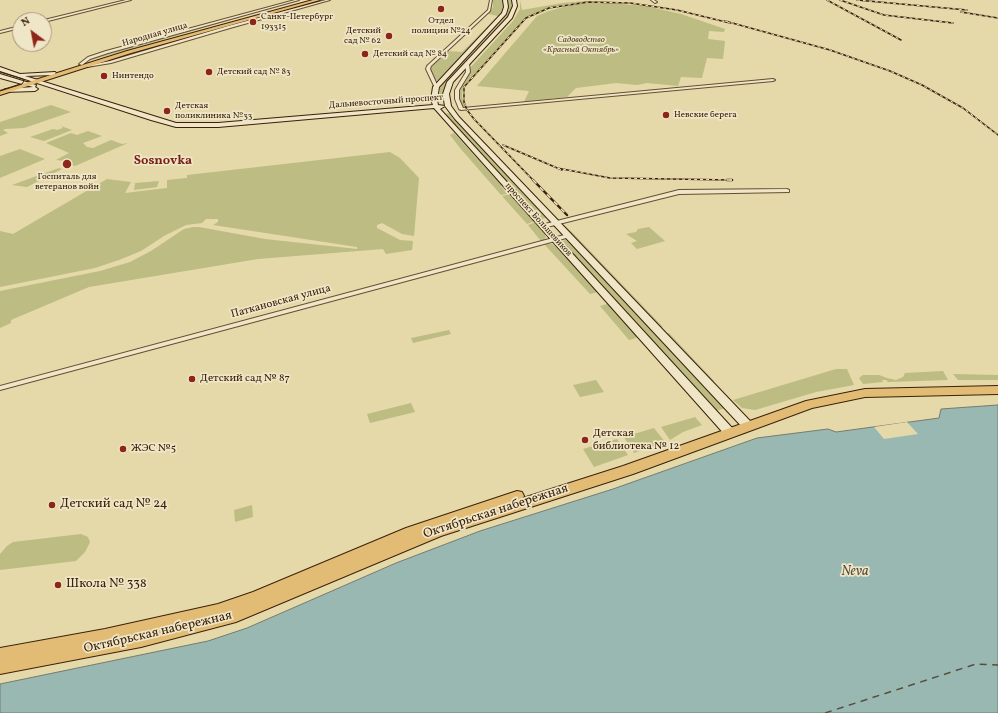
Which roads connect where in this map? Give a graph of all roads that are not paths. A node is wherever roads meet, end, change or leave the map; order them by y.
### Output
1 (130, 0) edge
2 (298, 0) edge
3 (310, 0) edge
4 (318, 0) edge
5 (329, 0) edge
6 (491, 0) edge
7 (505, 0) edge
8 (514, 0) edge
9 (652, 0) edge
10 (656, 2) dead end
11 (52, 19) edge
12 (12, 29) edge
13 (0, 32) edge
14 (467, 63) junction
15 (82, 65) junction
16 (0, 69) edge
17 (56, 73) junction
18 (458, 73) junction
19 (466, 74) junction
20 (18, 75) junction
21 (0, 76) edge
22 (6, 78) junction
23 (34, 80) junction
24 (773, 80) dead end
25 (23, 84) junction
26 (50, 86) junction
27 (436, 87) junction
28 (43, 89) junction
29 (2, 91) edge
30 (448, 106) junction
31 (436, 107) junction
32 (787, 191) dead end
33 (556, 223) junction
34 (543, 226) junction
35 (568, 236) junction
36 (555, 239) junction
37 (998, 385) edge
38 (0, 388) edge
39 (998, 390) edge
40 (746, 423) junction
41 (728, 430) junction
42 (0, 656) edge
43 (0, 666) edge

1 - 11 street
2 - 15 street
3 - 15 main road, Народная улица
4 - 15 main road, Народная улица
5 - 15 street
6 - 27 street
7 - 27 main road
8 - 14 main road
9 - 10 street
12 - 13 street
14 - 18 main road
14 - 19 street
15 - 17 main road, Народная улица
16 - 20 main road, Дальневосточный проспект
17 - 20 main road
17 - 23 main road, Народная улица
17 - 26 main road
18 - 19 street
18 - 30 main road
19 - 24 street
20 - 23 main road, Дальневосточный проспект
21 - 22 main road, Дальневосточный проспект
22 - 25 main road, Дальневосточный проспект
22 - 29 main road
23 - 25 main road, Народная улица
23 - 26 main road, Дальневосточный проспект
25 - 28 main road, Дальневосточный проспект
25 - 29 main road, Народная улица
26 - 31 main road, Дальневосточный проспект
27 - 31 main road
28 - 29 main road
28 - 31 main road, Дальневосточный проспект
30 - 31 main road, Дальневосточный проспект
30 - 33 main road, проспект Большевиков
31 - 34 main road, проспект Большевиков
32 - 33 street
33 - 34 street
33 - 35 main road, проспект Большевиков
34 - 36 main road, проспект Большевиков
35 - 36 street, Паткановская улица
35 - 40 main road, проспект Большевиков
36 - 38 street, Паткановская улица
36 - 41 main road, проспект Большевиков
37 - 40 main road, Октябрьская набережная
39 - 40 main road, Октябрьская набережная
40 - 41 main road, Октябрьская набережная
41 - 42 main road, Октябрьская набережная
41 - 43 main road, Октябрьская набережная

